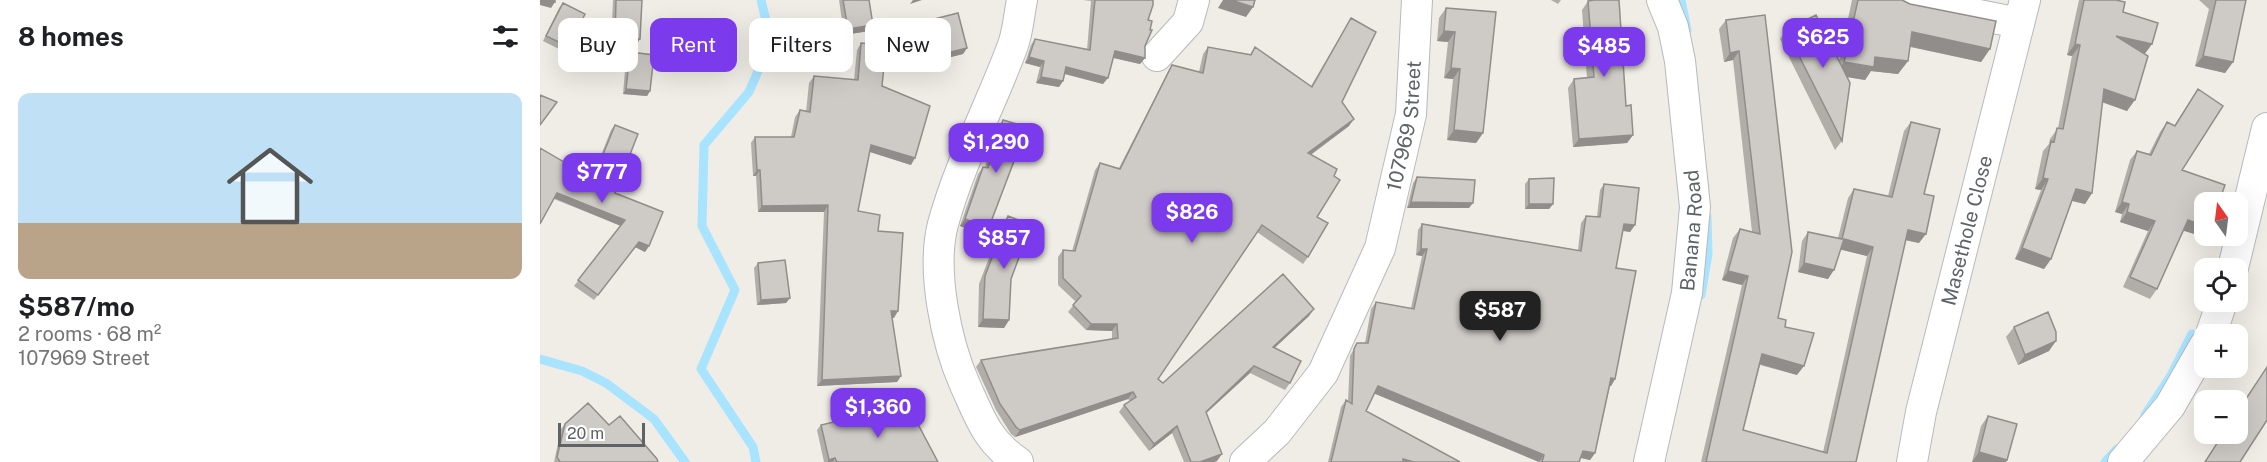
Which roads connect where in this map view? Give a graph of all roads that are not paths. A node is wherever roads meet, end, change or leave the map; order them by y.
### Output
1 (1022, 0) edge
2 (1194, 0) edge
3 (1417, 0) edge
4 (1662, 0) edge
5 (1904, 0) edge
6 (2022, 12) edge
7 (1157, 56) dead end
8 (2267, 128) edge
9 (2235, 258) edge
10 (2194, 364) edge
11 (1018, 462) edge
12 (1245, 462) edge
13 (1649, 462) edge
14 (1912, 462) edge
15 (2123, 462) edge

1 - 11 street
2 - 7 street
3 - 12 street, 107969 Street
4 - 13 street, Banana Road
5 - 6 street
6 - 14 street, Masethole Close
8 - 9 street
10 - 15 street

